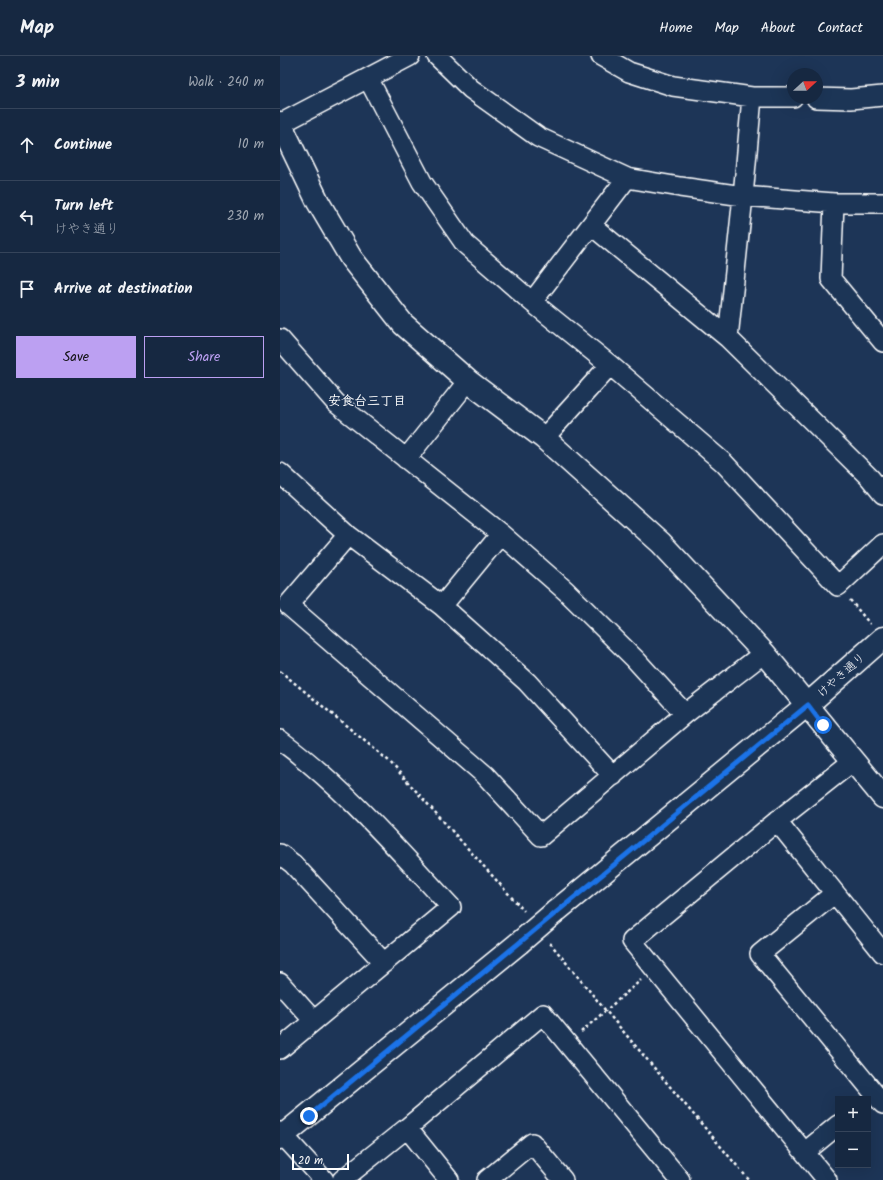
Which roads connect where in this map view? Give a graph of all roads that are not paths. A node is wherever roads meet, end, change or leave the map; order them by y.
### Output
1 (410, 56) edge
2 (437, 56) edge
3 (601, 56) edge
4 (368, 78) junction
5 (752, 96) junction
6 (883, 96) edge
7 (787, 98) edge
8 (823, 98) edge
9 (280, 123) edge
10 (627, 178) junction
11 (743, 196) junction
12 (834, 203) junction
13 (883, 203) edge
14 (591, 225) junction
15 (532, 302) junction
16 (728, 338) junction
17 (280, 339) edge
18 (883, 342) edge
19 (610, 365) junction
20 (468, 381) junction
21 (544, 438) junction
22 (406, 458) junction
23 (280, 473) edge
24 (883, 494) edge
25 (501, 534) junction
26 (348, 535) junction
27 (883, 544) edge
28 (442, 606) junction
29 (883, 638) edge
30 (764, 653) junction
31 (808, 705) junction
32 (685, 714) junction
33 (280, 740) edge
34 (853, 761) junction
35 (613, 776) junction
36 (883, 797) edge
37 (777, 821) junction
38 (280, 854) edge
39 (835, 893) junction
40 (883, 953) edge
41 (384, 963) junction
42 (280, 983) edge
43 (314, 1021) junction
44 (280, 1049) edge
45 (875, 1100) edge
46 (835, 1127) edge
47 (407, 1128) junction
48 (281, 1135) edge
49 (805, 1152) junction
50 (324, 1180) edge
51 (342, 1180) edge
52 (449, 1180) edge
53 (487, 1180) edge
54 (563, 1180) edge
55 (680, 1180) edge
56 (827, 1180) edge

1 - 4 street
2 - 10 street
3 - 5 street
4 - 9 street
4 - 15 street
5 - 7 street
5 - 11 street
6 - 8 street
9 - 20 street
10 - 11 street
10 - 14 street
11 - 12 street
11 - 16 street
12 - 13 street
12 - 18 street
14 - 15 street
14 - 16 street
15 - 19 street
16 - 24 street
17 - 22 street
19 - 21 street
19 - 27 street
20 - 21 street
20 - 22 street
21 - 30 street
22 - 25 street
23 - 26 street
25 - 28 street
25 - 32 street
26 - 28 street
26 - 35 street
28 - 35 street
29 - 31 street, けやき通り
30 - 31 street
30 - 32 street
31 - 34 street
31 - 48 street, けやき通り, bridge
32 - 35 street
33 - 41 street
34 - 36 street
34 - 37 street
37 - 39 street
37 - 49 street
38 - 41 street
39 - 40 street
39 - 45 street
41 - 43 street
42 - 43 street
43 - 44 street
46 - 49 street
47 - 51 street
47 - 52 street
47 - 55 street
48 - 50 street
49 - 56 street
53 - 54 street

